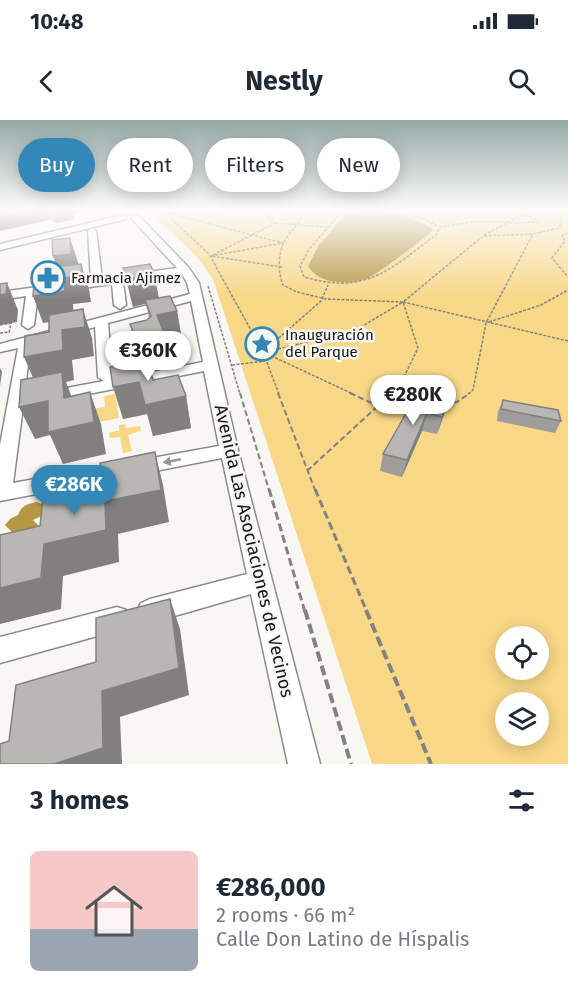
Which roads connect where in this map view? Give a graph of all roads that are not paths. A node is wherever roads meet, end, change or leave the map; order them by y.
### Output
1 (31, 239) edge
2 (94, 239) edge
3 (159, 239) edge
4 (0, 247) edge
5 (185, 270) junction
6 (117, 280) junction
7 (97, 282) junction
8 (32, 292) junction
9 (0, 296) edge
10 (196, 296) junction
11 (120, 305) dead end
12 (101, 321) junction
13 (28, 325) dead end
14 (42, 337) junction
15 (0, 343) edge
16 (0, 348) edge
17 (23, 350) edge
18 (104, 352) junction
19 (211, 365) junction
20 (16, 403) junction
21 (229, 450) junction
22 (1, 493) edge
23 (261, 581) junction
24 (0, 650) edge
25 (304, 764) edge

1 - 4 street
2 - 7 street
3 - 5 street, Avenida Las Asociaciones de Vecinos
5 - 6 street
5 - 10 street, Avenida Las Asociaciones de Vecinos
6 - 7 street
6 - 11 street
7 - 8 street
8 - 9 street
8 - 13 street
10 - 12 street
10 - 19 street, Avenida Las Asociaciones de Vecinos
12 - 14 street
12 - 18 street
14 - 15 street
14 - 16 street
17 - 20 street
18 - 18 street
19 - 20 street
19 - 21 street, Avenida Las Asociaciones de Vecinos
20 - 22 street
21 -> 22 street
21 - 23 street, Avenida Las Asociaciones de Vecinos
23 - 24 street
23 - 25 street, Avenida Las Asociaciones de Vecinos

